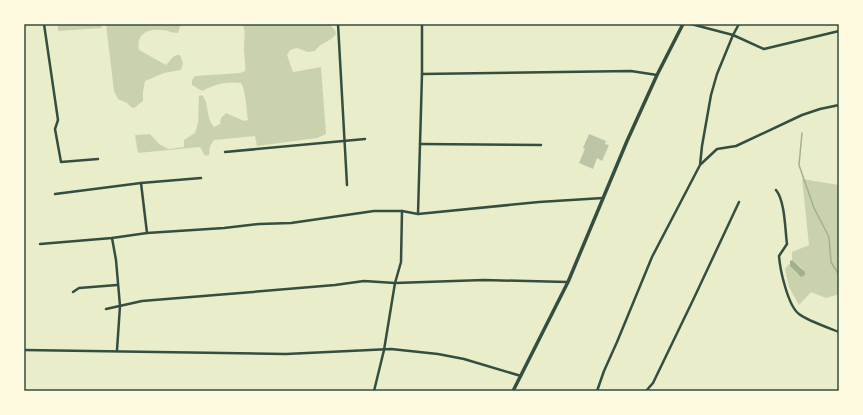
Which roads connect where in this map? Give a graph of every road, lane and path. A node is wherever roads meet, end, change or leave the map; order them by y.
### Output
1 (44, 24) edge
2 (338, 24) edge
3 (422, 24) edge
4 (683, 24) edge
5 (691, 24) edge
6 (739, 24) edge
7 (839, 31) edge
8 (733, 36) junction
9 (422, 74) junction
10 (657, 76) junction
11 (839, 105) edge
12 (365, 139) dead end
13 (345, 141) junction
14 (420, 144) junction
15 (542, 145) dead end
16 (225, 152) dead end
17 (98, 159) dead end
18 (700, 165) junction
19 (201, 178) dead end
20 (141, 183) junction
21 (347, 185) dead end
22 (776, 190) dead end
23 (55, 194) dead end
24 (603, 198) junction
25 (739, 202) dead end
26 (402, 211) junction
27 (418, 214) junction
28 (147, 233) junction
29 (112, 238) junction
30 (40, 244) dead end
31 (568, 282) junction
32 (395, 283) junction
33 (117, 285) junction
34 (73, 292) dead end
35 (120, 306) junction
36 (106, 309) dead end
37 (839, 332) edge
38 (24, 350) edge
39 (117, 350) junction
40 (384, 350) junction
41 (521, 376) junction
42 (374, 391) edge
43 (513, 391) edge
44 (597, 391) edge
45 (646, 391) edge

1 - 17 street
2 - 13 street
3 - 9 street
4 - 10 street
5 - 8 street
6 - 8 street
7 - 8 street
8 - 18 street
9 - 10 street
9 - 14 street
10 - 24 street
11 - 18 street
12 - 13 street
13 - 16 street
13 - 21 street
14 - 15 street
14 - 27 street
18 - 44 street
19 - 20 street
20 - 23 street
20 - 28 street
22 - 37 street
24 - 27 street
24 - 31 street
25 - 45 street
26 - 27 street
26 - 28 street
26 - 32 street
28 - 29 street
29 - 30 street
29 - 33 street
31 - 32 street
31 - 41 street
32 - 35 street
32 - 40 street
33 - 34 street
33 - 35 street
35 - 36 street
35 - 39 street
38 - 39 street
39 - 40 street
40 - 41 street
40 - 42 street
41 - 43 street

